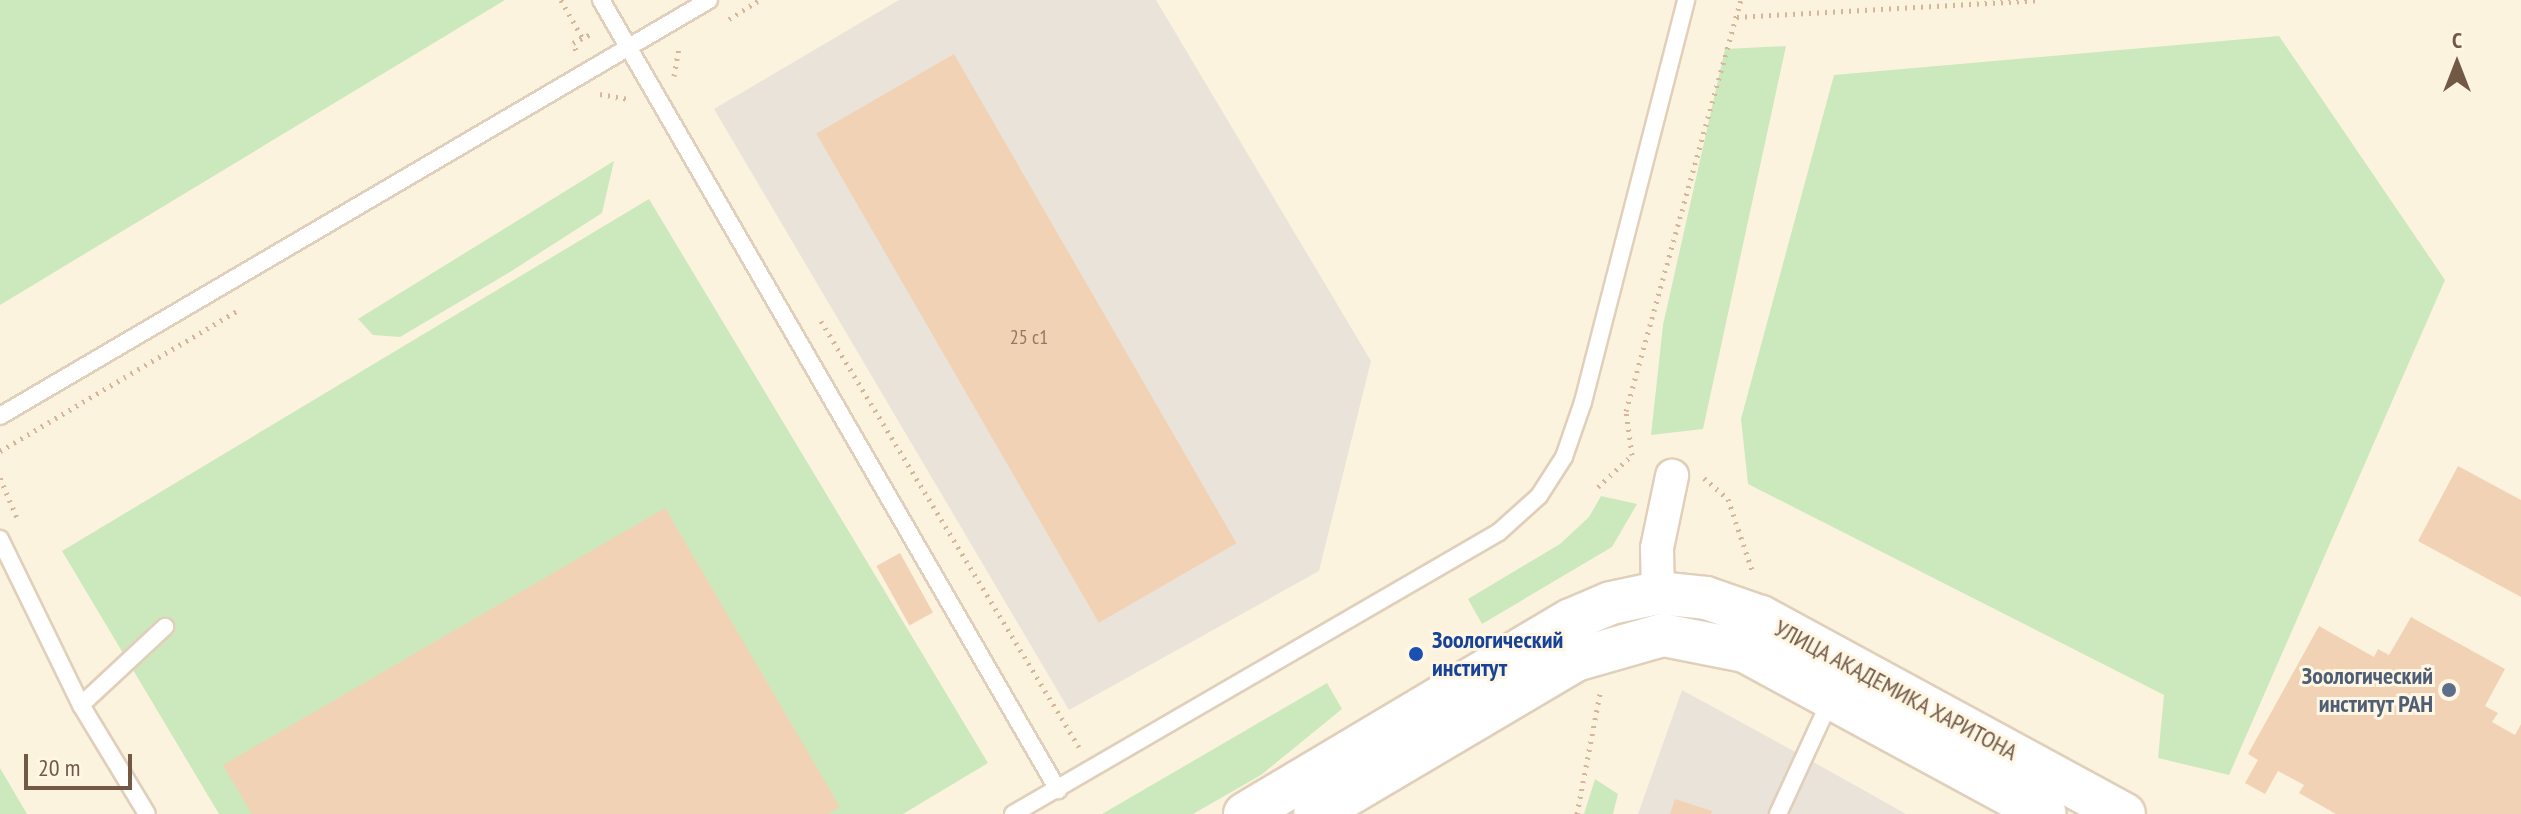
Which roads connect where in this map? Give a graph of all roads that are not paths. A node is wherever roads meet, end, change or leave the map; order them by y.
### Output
1 (601, 0) edge
2 (709, 0) edge
3 (1686, 0) edge
4 (629, 48) junction
5 (0, 416) edge
6 (1671, 467) road end
7 (0, 539) edge
8 (1658, 593) junction
9 (165, 627) dead end
10 (1832, 696) junction
11 (81, 705) junction
12 (1058, 790) junction
13 (147, 814) edge
14 (1013, 814) edge
15 (1245, 814) edge
16 (1315, 814) edge
17 (1778, 814) edge
18 (2045, 814) edge
19 (2124, 814) edge

1 - 4 lane
2 - 4 lane
3 - 12 lane
4 - 5 lane
4 - 12 lane
6 - 8 street
7 - 11 lane
8 - 15 street, УЛИЦА АКАДЕМИКА ХАРИТОНА
8 - 19 street, УЛИЦА АКАДЕМИКА ХАРИТОНА
9 - 11 lane
10 - 16 street, УЛИЦА АКАДЕМИКА ХАРИТОНА
10 - 17 lane
10 - 18 street, УЛИЦА АКАДЕМИКА ХАРИТОНА
11 - 13 lane
12 - 14 lane

